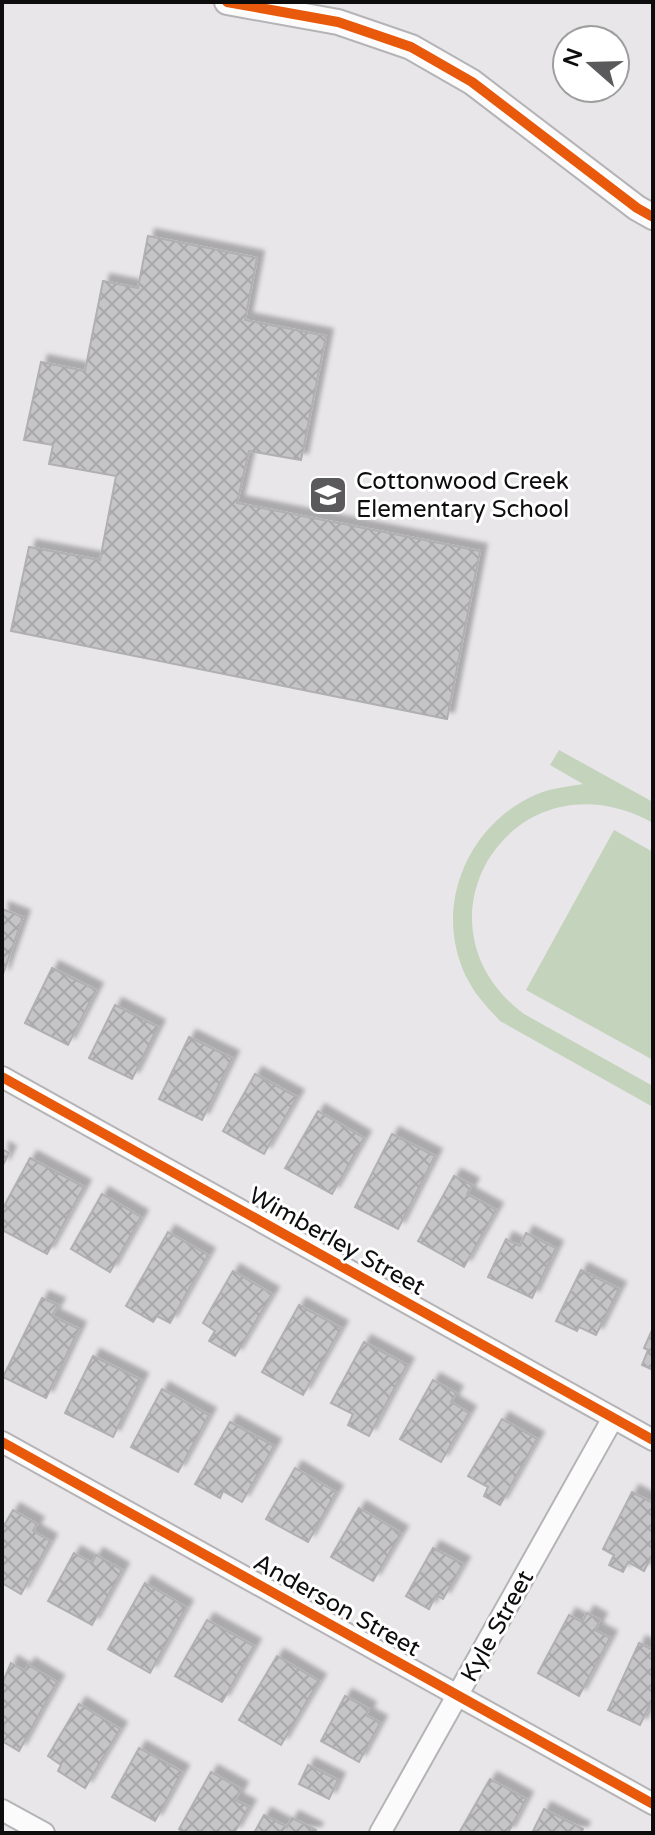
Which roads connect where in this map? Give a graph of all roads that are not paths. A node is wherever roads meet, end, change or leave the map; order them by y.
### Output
1 (227, 2) edge
2 (653, 217) edge
3 (2, 1077) edge
4 (613, 1418) junction
5 (653, 1440) edge
6 (2, 1442) edge
7 (458, 1695) junction
8 (653, 1804) edge
9 (2, 1810) edge
10 (44, 1833) edge
11 (380, 1833) edge

1 - 2 street
3 - 4 street, Wimberley Street
4 - 5 street, Wimberley Street
4 - 7 street, Kyle Street
6 - 7 street, Anderson Street
7 - 8 street, Anderson Street
7 - 11 street, Kyle Street
9 - 10 street

